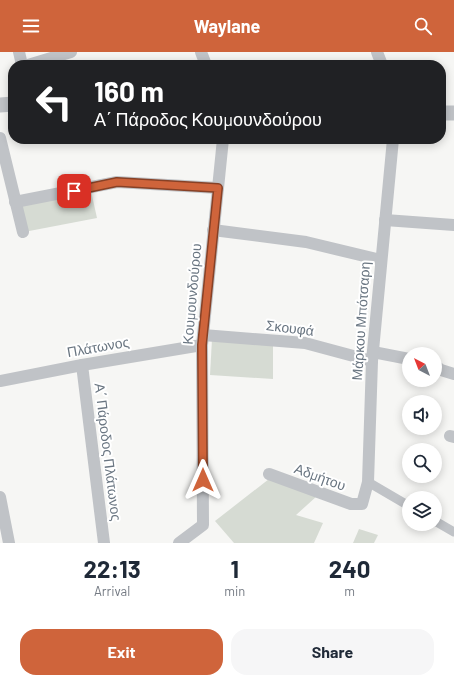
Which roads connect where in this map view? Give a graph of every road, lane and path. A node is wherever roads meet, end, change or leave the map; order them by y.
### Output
1 (71, 52) edge
2 (45, 60) edge
3 (0, 138) edge
4 (222, 144) edge
5 (393, 144) edge
6 (218, 188) junction
7 (15, 202) junction
8 (385, 220) junction
9 (454, 225) edge
10 (213, 230) junction
11 (22, 232) dead end
12 (381, 260) junction
13 (203, 340) junction
14 (373, 356) junction
15 (402, 358) edge
16 (82, 365) junction
17 (442, 370) edge
18 (454, 374) edge
19 (0, 381) edge
20 (269, 474) dead end
21 (368, 482) junction
22 (0, 497) edge
23 (402, 502) edge
24 (362, 504) joint
25 (442, 525) edge
26 (454, 532) edge
27 (9, 543) edge
28 (104, 543) edge
29 (179, 543) edge

1 - 2 street
3 - 7 street
4 - 6 street, Κουμουνδούρου
5 - 8 street, Μάρκου Μπότσαρη
6 - 7 street
6 - 10 street, Κουμουνδούρου
7 - 11 street
8 - 9 street
8 - 12 street, Μάρκου Μπότσαρη
10 - 12 street
10 - 13 street, Κουμουνδούρου
12 - 14 street, Μάρκου Μπότσαρη
13 - 14 street, Σκουφά
13 - 16 street, Πλάτωνος
13 - 29 street, Κουμουνδούρου
14 - 15 street, Σκουφά
14 - 21 street, Μάρκου Μπότσαρη
16 - 19 street, Πλάτωνος
16 - 28 street, Α΄ Πάροδος Πλάτωνος
17 - 18 street
20 - 24 street, Αδμήτου
21 - 23 street
21 - 24 street, Μάρκου Μπότσαρη
22 - 27 street
25 - 26 street

